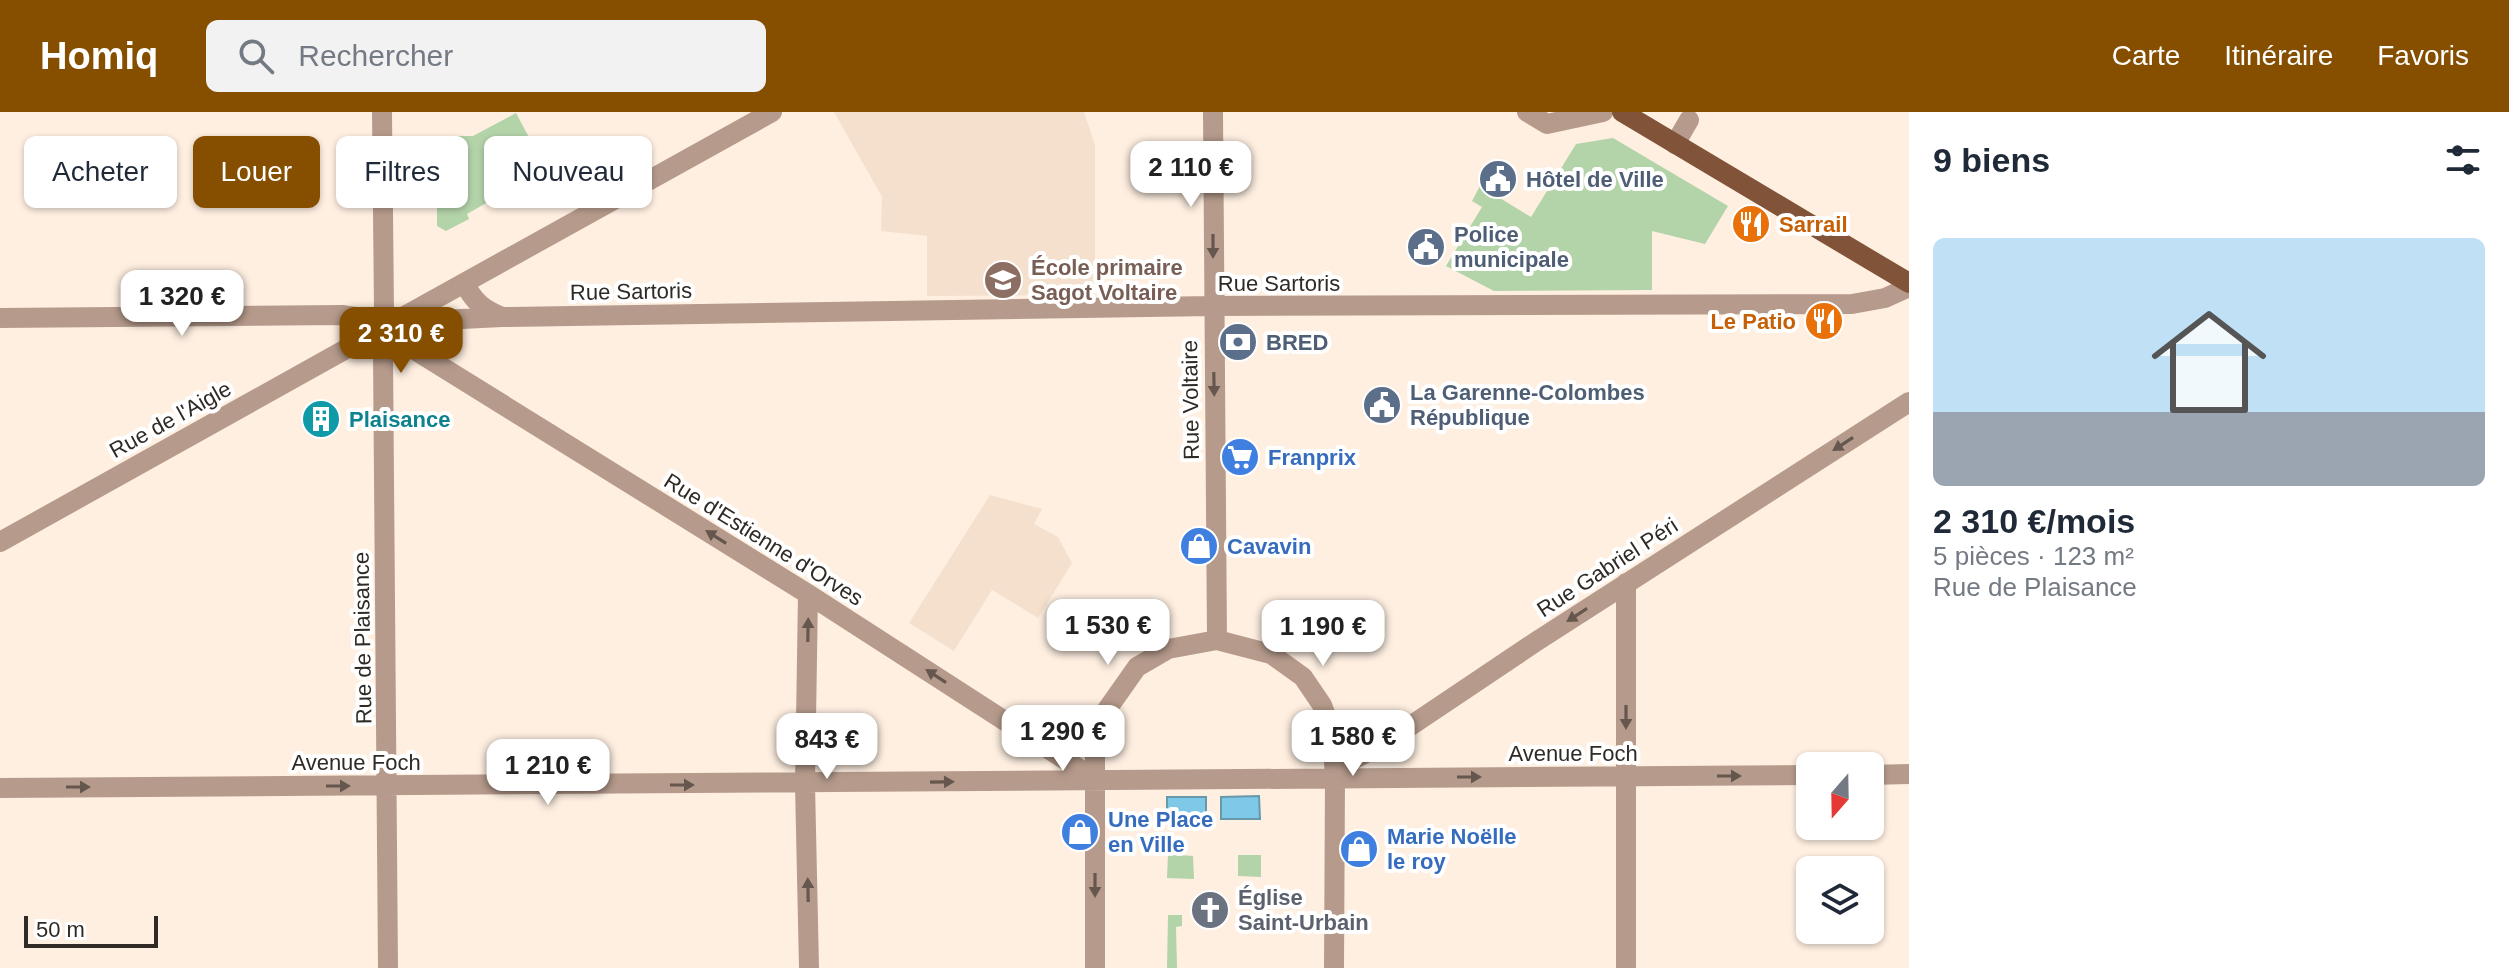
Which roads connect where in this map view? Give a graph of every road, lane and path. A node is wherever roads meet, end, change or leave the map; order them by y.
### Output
1 (382, 112) edge
2 (772, 112) edge
3 (1213, 112) edge
4 (1527, 112) edge
5 (1603, 112) edge
6 (1622, 112) edge
7 (1689, 120) dead end
8 (1675, 144) junction
9 (465, 284) junction
10 (1909, 285) edge
11 (1213, 306) junction
12 (502, 317) junction
13 (0, 318) edge
14 (388, 326) junction
15 (1909, 402) edge
16 (0, 542) edge
17 (1626, 583) junction
18 (808, 594) junction
19 (1217, 640) junction
20 (1041, 743) junction
21 (1372, 750) junction
22 (1909, 774) edge
23 (1796, 775) edge
24 (1884, 775) edge
25 (1626, 776) junction
26 (1335, 778) junction
27 (1387, 778) junction
28 (1095, 779) junction
29 (1028, 780) junction
30 (805, 784) junction
31 (388, 786) junction
32 (0, 788) edge
33 (388, 968) edge
34 (809, 968) edge
35 (1095, 968) edge
36 (1334, 968) edge
37 (1626, 968) edge

1 - 14 street
2 - 9 street, Rue de l'Aigle
3 -> 11 street, Rue Voltaire
4 - 5 street
6 - 8 main road
7 - 8 street
8 - 10 main road
9 - 12 street
9 - 14 street, Rue de l'Aigle
10 - 11 street, Rue Sartoris
11 - 12 street, Rue Sartoris
11 -> 19 street, Rue Voltaire
12 - 14 street, Rue Sartoris
13 - 14 street, Rue Sartoris
14 - 16 street, Rue de l'Aigle
18 -> 14 street, Rue d'Estienne d'Orves
14 - 31 street, Rue de Plaisance
15 -> 17 street, Rue Gabriel Péri
17 -> 21 street, Rue Gabriel Péri
17 -> 25 street
20 -> 18 street, Rue d'Estienne d'Orves
30 -> 18 street
19 - 26 street
19 - 28 street
20 - 28 street, Rue d'Estienne d'Orves
20 - 29 street
21 - 26 street, Rue Gabriel Péri
21 - 27 street
22 - 24 street
25 -> 23 street, Avenue Foch
27 -> 25 street, Avenue Foch
25 - 37 street
26 - 27 street, Avenue Foch
26 - 28 street, Avenue Foch
26 - 36 street
28 - 29 street, Avenue Foch
28 -> 35 street
30 -> 29 street, Avenue Foch
31 -> 30 street, Avenue Foch
34 -> 30 street
32 -> 31 street, Avenue Foch
31 - 33 street, Rue de Plaisance

